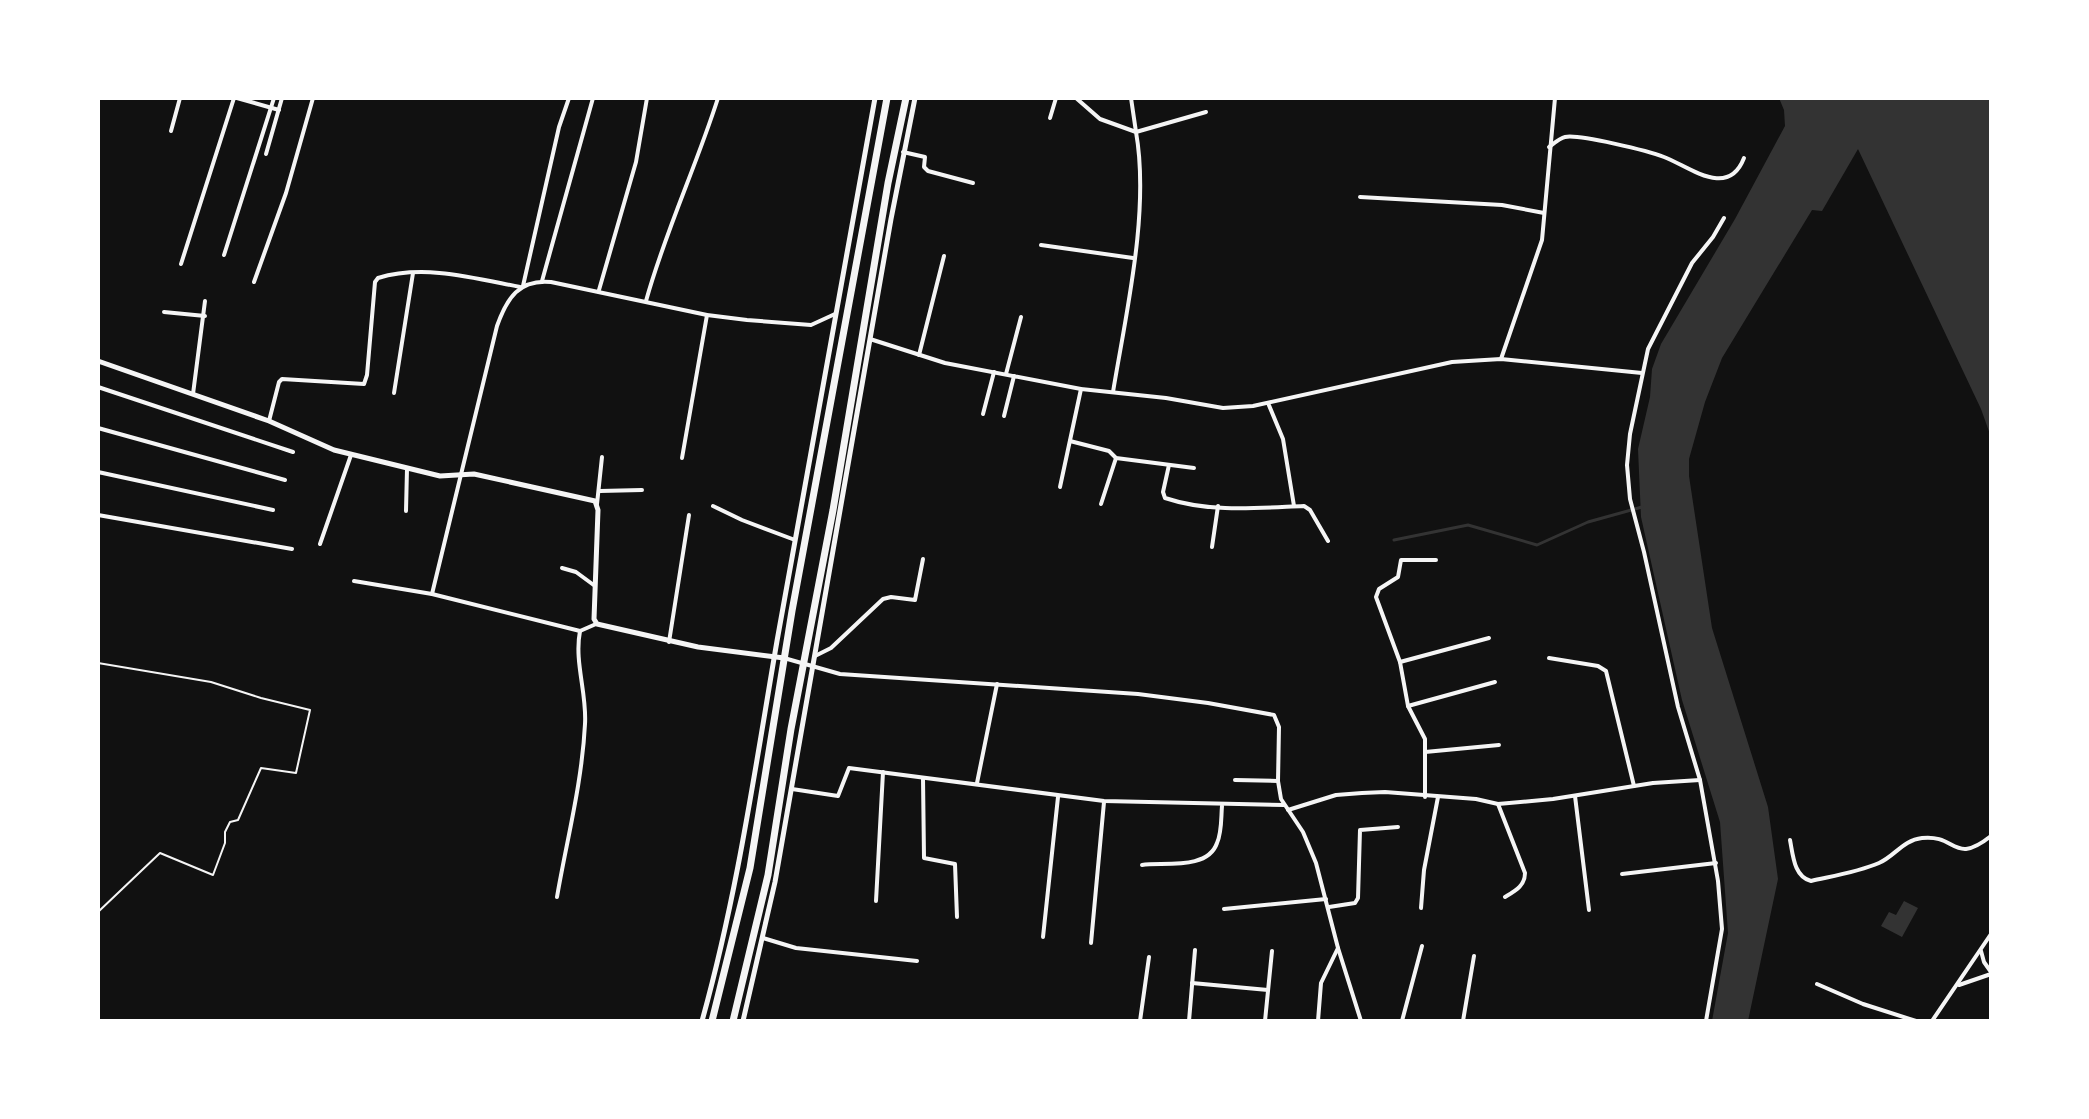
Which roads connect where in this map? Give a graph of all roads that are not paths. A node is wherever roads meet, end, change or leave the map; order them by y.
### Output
1 (180, 98) edge
2 (236, 98) edge
3 (274, 98) edge
4 (282, 98) edge
5 (313, 98) edge
6 (569, 98) edge
7 (593, 98) edge
8 (647, 98) edge
9 (718, 98) edge
10 (875, 98) edge
11 (887, 98) edge
12 (906, 98) edge
13 (915, 98) edge
14 (1056, 98) edge
15 (1076, 98) edge
16 (1131, 98) edge
17 (1555, 98) edge
18 (271, 108) junction
19 (279, 110) junction
20 (1206, 112) dead end
21 (1050, 118) dead end
22 (171, 131) dead end
23 (1136, 132) junction
24 (1549, 147) junction
25 (903, 152) junction
26 (266, 154) dead end
27 (1744, 158) dead end
28 (973, 183) dead end
29 (1360, 197) dead end
30 (1544, 213) junction
31 (1724, 218) dead end
32 (861, 232) junction
33 (880, 232) junction
34 (1041, 245) dead end
35 (224, 255) dead end
36 (944, 256) dead end
37 (1133, 258) junction
38 (181, 264) dead end
39 (413, 272) junction
40 (542, 281) junction
41 (254, 282) dead end
42 (522, 286) junction
43 (599, 290) junction
44 (205, 301) dead end
45 (646, 301) junction
46 (164, 312) dead end
47 (835, 314) junction
48 (707, 315) junction
49 (205, 316) junction
50 (1021, 317) dead end
51 (862, 337) junction
52 (872, 339) junction
53 (919, 355) junction
54 (1501, 359) junction
55 (98, 361) edge
56 (994, 372) junction
57 (1642, 373) junction
58 (1006, 374) junction
59 (1014, 375) junction
60 (98, 387) edge
61 (1081, 389) junction
62 (1113, 392) junction
63 (394, 393) dead end
64 (193, 396) junction
65 (1268, 403) junction
66 (983, 414) dead end
67 (1004, 416) dead end
68 (269, 421) junction
69 (816, 423) junction
70 (825, 424) junction
71 (98, 428) edge
72 (1070, 441) junction
73 (293, 452) dead end
74 (351, 455) junction
75 (602, 457) dead end
76 (682, 458) dead end
77 (1116, 458) junction
78 (1169, 465) junction
79 (1194, 468) dead end
80 (407, 469) junction
81 (98, 472) edge
82 (460, 476) junction
83 (285, 480) dead end
84 (1060, 487) dead end
85 (642, 490) dead end
86 (600, 491) junction
87 (597, 504) junction
88 (1101, 504) dead end
89 (713, 506) dead end
90 (1218, 506) junction
91 (1294, 506) junction
92 (273, 510) dead end
93 (406, 511) dead end
94 (98, 515) edge
95 (689, 515) dead end
96 (795, 540) junction
97 (1328, 541) dead end
98 (320, 544) dead end
99 (1212, 547) dead end
100 (292, 549) dead end
101 (923, 559) dead end
102 (1436, 560) dead end
103 (562, 568) dead end
104 (354, 581) dead end
105 (595, 586) junction
106 (432, 594) junction
107 (597, 624) junction
108 (580, 631) junction
109 (1489, 638) dead end
110 (669, 642) junction
111 (815, 656) junction
112 (779, 658) junction
113 (1549, 658) dead end
114 (1400, 662) junction
115 (804, 663) junction
116 (814, 666) junction
117 (1495, 682) dead end
118 (997, 684) junction
119 (1408, 706) junction
120 (1499, 745) dead end
121 (1425, 752) junction
122 (883, 772) junction
123 (923, 777) junction
124 (1235, 780) dead end
125 (1700, 780) junction
126 (1278, 781) junction
127 (977, 783) junction
128 (1634, 786) junction
129 (792, 789) junction
130 (1058, 796) junction
131 (1575, 796) junction
132 (1425, 797) junction
133 (1438, 797) junction
134 (1104, 801) junction
135 (1498, 804) junction
136 (1222, 806) junction
137 (1286, 808) junction
138 (1398, 827) dead end
139 (1991, 836) edge
140 (1790, 840) dead end
141 (1716, 863) junction
142 (1142, 865) dead end
143 (1622, 874) dead end
144 (557, 897) dead end
145 (1505, 897) dead end
146 (1326, 899) junction
147 (876, 901) dead end
148 (1329, 907) junction
149 (1421, 908) dead end
150 (1224, 909) dead end
151 (1589, 910) dead end
152 (957, 917) dead end
153 (1991, 934) edge
154 (1043, 937) dead end
155 (763, 938) junction
156 (1091, 943) dead end
157 (1422, 946) dead end
158 (1338, 948) junction
159 (1195, 950) dead end
160 (1272, 951) dead end
161 (1981, 951) junction
162 (1474, 956) dead end
163 (1149, 957) dead end
164 (917, 961) dead end
165 (1991, 973) edge
166 (1192, 983) junction
167 (1817, 984) dead end
168 (1957, 986) junction
169 (1268, 990) junction
170 (702, 1021) edge
171 (712, 1021) edge
172 (733, 1021) edge
173 (743, 1021) edge
174 (1140, 1021) edge
175 (1189, 1021) edge
176 (1265, 1021) edge
177 (1318, 1021) edge
178 (1361, 1021) edge
179 (1402, 1021) edge
180 (1463, 1021) edge
181 (1706, 1021) edge
182 (1916, 1021) edge
183 (1932, 1021) edge

1 - 22 street
2 - 18 street
2 - 38 street
3 - 18 street
4 - 19 street
5 - 41 street
6 - 42 street
7 - 40 street
8 - 43 street
9 - 45 street
10 - 47 street
11 - 32 highway
12 - 33 highway
13 - 25 street
14 - 21 street
15 - 23 street
16 - 23 street
17 - 24 street
18 - 19 street
18 - 35 street
19 - 26 street
20 - 23 street
23 - 37 street
24 - 27 street
24 - 30 street
25 - 28 street
25 - 52 street
29 - 30 street
30 - 54 street
31 - 57 street
32 - 33 highway
32 - 70 highway
33 - 51 highway
34 - 37 street
36 - 53 street
37 - 62 street
39 - 42 street
39 - 63 street
39 - 68 street
40 - 42 street
40 - 43 street
42 - 82 street
43 - 45 street
44 - 49 street
45 - 48 street
46 - 49 street
47 - 48 street
47 - 69 street
48 - 76 street
49 - 64 street
50 - 58 street
51 - 52 street
51 - 115 highway
52 - 53 street
52 - 111 street
53 - 56 street
54 - 57 street
54 - 65 street
55 - 64 street
56 - 58 street
56 - 66 street
57 - 125 street
58 - 59 street
59 - 61 street
59 - 67 street
60 - 73 street
61 - 62 street
61 - 72 street
62 - 65 street
64 - 68 street
65 - 91 street
68 - 74 street
69 - 70 highway
69 - 96 street
70 - 112 highway
71 - 83 street
72 - 77 street
72 - 84 street
74 - 80 street
74 - 98 street
75 - 86 street
77 - 78 street
77 - 88 street
78 - 79 street
78 - 90 street
80 - 82 street
80 - 93 street
81 - 92 street
82 - 87 street
82 - 106 street
85 - 86 street
86 - 87 street
87 - 105 street
89 - 96 street
90 - 91 street
90 - 99 street
91 - 97 street
94 - 100 street
95 - 110 street
96 - 112 street
101 - 111 street
102 - 114 street
103 - 105 street
104 - 106 street
105 - 107 street
106 - 108 street
107 - 108 street
107 - 110 street
108 - 144 street
109 - 114 street
110 - 112 street
111 - 116 street
112 - 115 street
112 - 170 street
112 - 171 highway
113 - 128 street
114 - 119 street
115 - 116 street
115 - 172 highway
116 - 118 street
116 - 129 street
117 - 119 street
118 - 126 street
118 - 127 street
119 - 121 street
120 - 121 street
121 - 132 street
122 - 123 street
122 - 129 street
122 - 147 street
123 - 127 street
123 - 152 street
124 - 126 street
125 - 128 street
125 - 141 street
126 - 137 street
127 - 130 street
128 - 131 street
129 - 155 street
130 - 134 street
130 - 154 street
131 - 135 street
131 - 151 street
132 - 133 street
132 - 137 street
133 - 135 street
133 - 149 street
134 - 136 street
134 - 156 street
135 - 145 street
136 - 137 street
136 - 142 street
137 - 146 street
138 - 148 street
139 - 140 street
141 - 143 street
141 - 181 street
146 - 148 street
146 - 150 street
148 - 158 street
153 - 161 street
155 - 164 street
155 - 173 street
157 - 179 street
158 - 177 street
158 - 178 street
159 - 166 street
160 - 169 street
161 - 165 street
161 - 168 street
162 - 180 street
163 - 174 street
165 - 168 street
166 - 169 street
166 - 175 street
167 - 182 street
168 - 183 street
169 - 176 street

